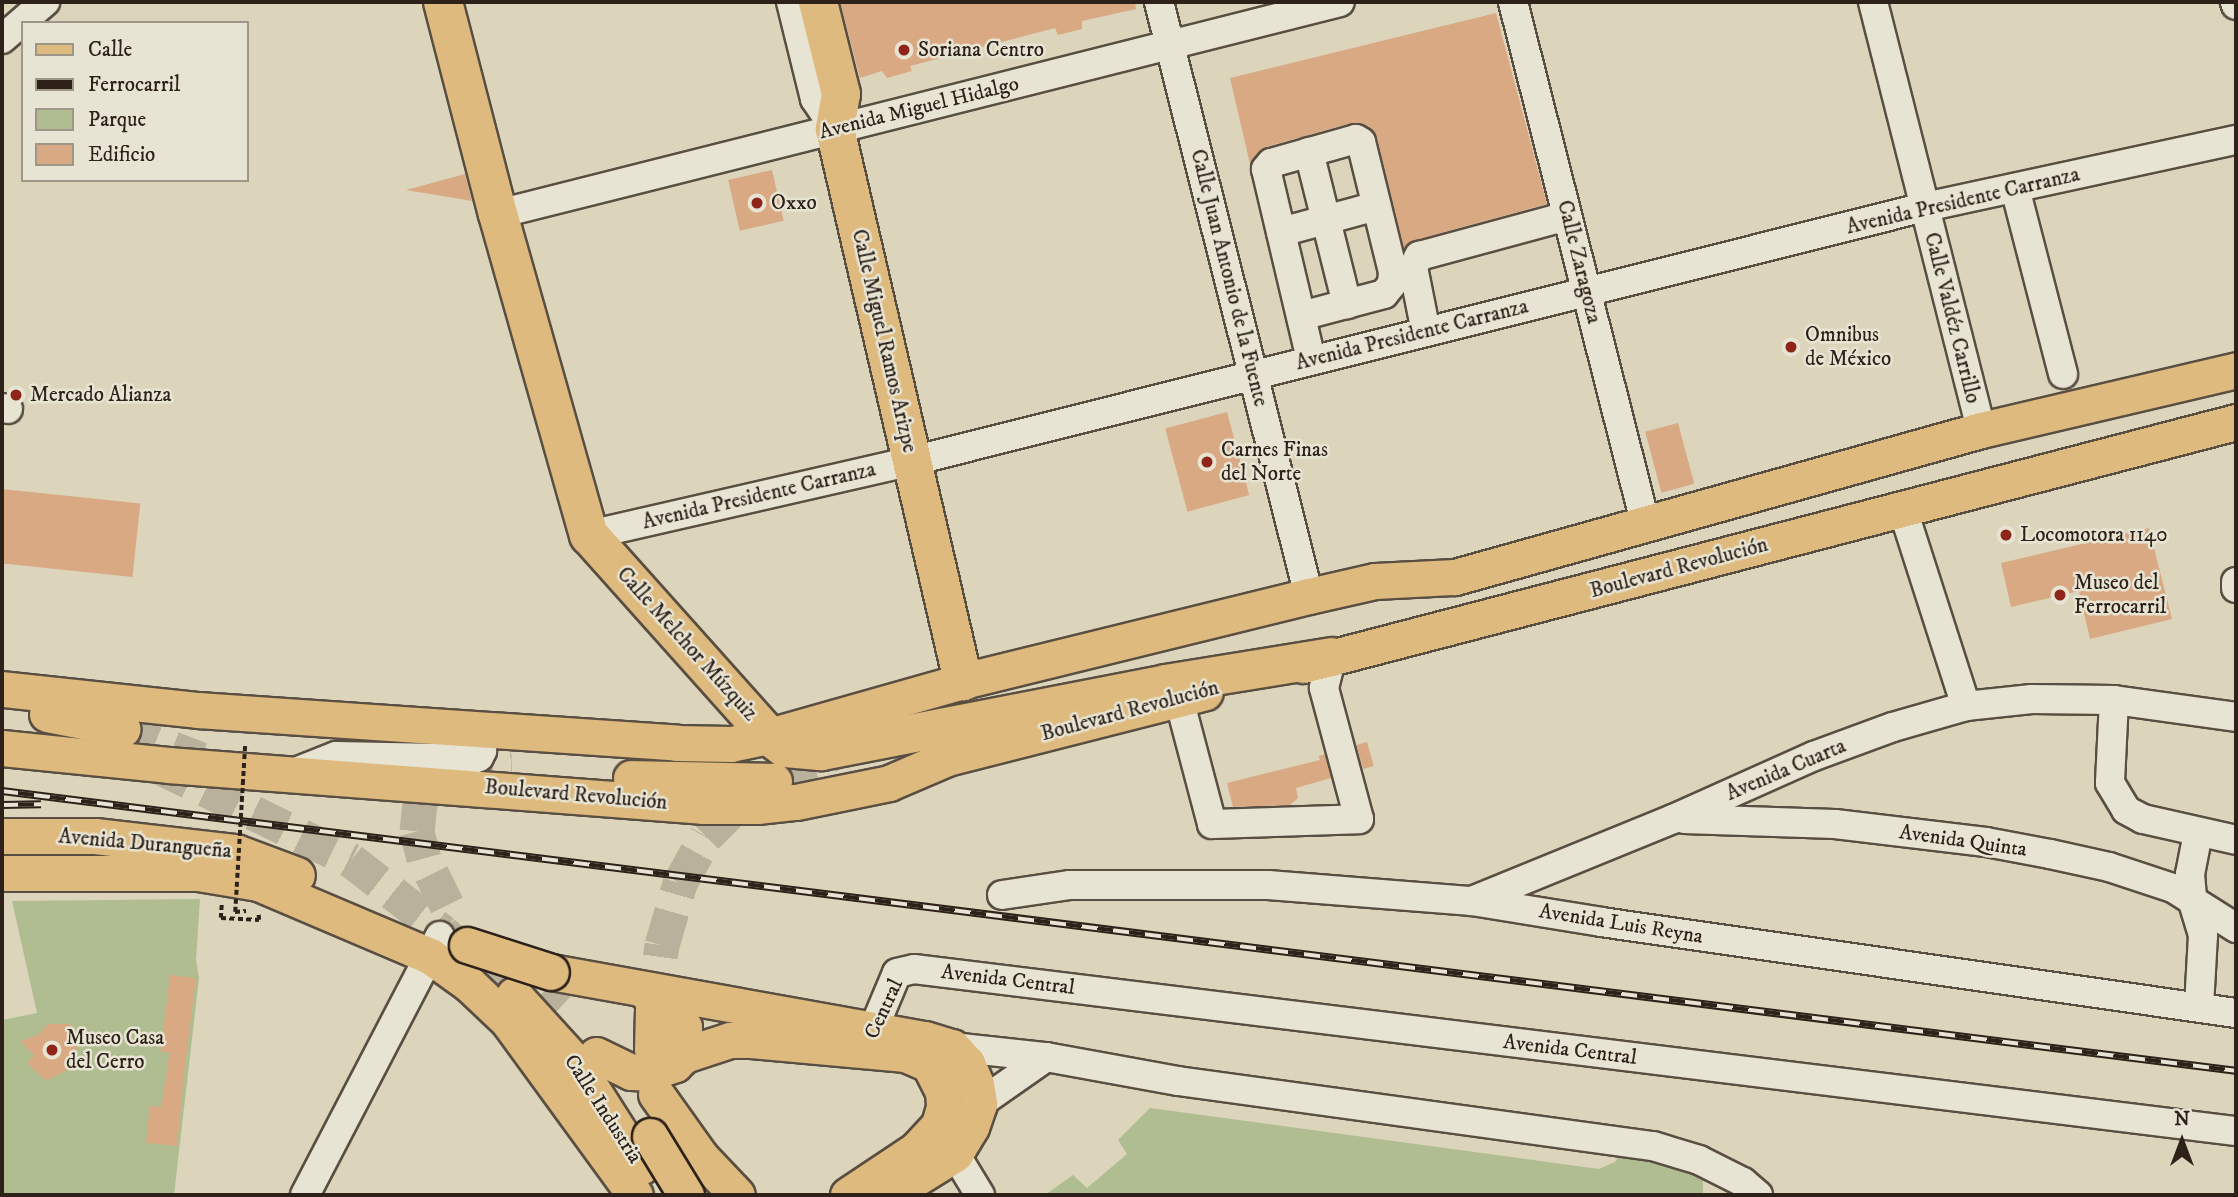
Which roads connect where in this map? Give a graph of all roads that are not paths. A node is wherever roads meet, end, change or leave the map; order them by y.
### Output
1 (45, 2) edge
2 (443, 2) edge
3 (792, 2) edge
4 (818, 2) edge
5 (1159, 2) edge
6 (1340, 2) edge
7 (1513, 2) edge
8 (1874, 2) edge
9 (23, 21) edge
10 (21, 23) edge
11 (2, 39) edge
12 (1170, 45) junction
13 (835, 129) junction
14 (2236, 140) edge
15 (1309, 152) junction
16 (2015, 188) junction
17 (1377, 206) junction
18 (1925, 207) junction
19 (498, 214) junction
20 (1567, 216) junction
21 (1328, 219) junction
22 (1281, 232) junction
23 (1587, 293) junction
24 (1347, 304) junction
25 (1301, 316) junction
26 (1426, 332) junction
27 (1311, 360) junction
28 (2236, 370) edge
29 (1253, 374) junction
30 (2063, 374) dead end
31 (2236, 422) edge
32 (1981, 430) junction
33 (912, 461) junction
34 (1903, 510) junction
35 (1645, 522) junction
36 (589, 535) junction
37 (1455, 577) junction
38 (1309, 596) junction
39 (1332, 657) junction
40 (963, 681) junction
41 (2, 689) edge
42 (1179, 699) junction
43 (2114, 700) junction
44 (2236, 702) edge
45 (1966, 706) junction
46 (2, 708) edge
47 (198, 710) junction
48 (2200, 710) junction
49 (914, 714) dead end
50 (2236, 717) edge
51 (2, 727) edge
52 (464, 727) junction
53 (123, 729) tunnel mouth
54 (41, 732) tunnel mouth
55 (769, 736) junction
56 (2, 748) edge
57 (439, 758) junction
58 (947, 758) junction
59 (208, 768) junction
60 (512, 770) tunnel mouth
61 (293, 773) junction
62 (478, 787) junction
63 (1673, 818) junction
64 (2198, 833) junction
65 (2, 836) edge
66 (2236, 840) edge
67 (2, 873) edge
68 (1002, 895) dead end
69 (2192, 899) junction
70 (1472, 901) junction
71 (2236, 928) edge
72 (445, 946) junction
73 (905, 970) joint
74 (514, 995) tunnel mouth
75 (647, 1000) junction
76 (2199, 1006) junction
77 (559, 1009) tunnel mouth
78 (2236, 1013) edge
79 (869, 1041) junction
80 (952, 1047) junction
81 (668, 1053) junction
82 (596, 1055) junction
83 (1046, 1057) junction
84 (979, 1104) junction
85 (2236, 1132) edge
86 (955, 1154) junction
87 (305, 1195) edge
88 (635, 1195) edge
89 (659, 1195) edge
90 (686, 1195) edge
91 (737, 1195) edge
92 (848, 1195) edge
93 (889, 1195) edge
94 (980, 1195) edge
95 (1758, 1195) edge

1 - 9 street
2 - 19 highway, Calle Melchor Múzquiz
3 - 13 street
4 - 13 highway, Calle Miguel Ramos Arizpe
5 - 12 street, Calle Juan Antonio de la Fuente
6 - 12 street, Avenida Miguel Hidalgo
7 - 20 street, Calle Zaragoza
8 - 18 street, Calle Valdéz Carrillo
10 - 11 street
12 - 13 street, Avenida Miguel Hidalgo
12 - 29 street, Calle Juan Antonio de la Fuente
13 - 19 street, Avenida Miguel Hidalgo
13 - 33 highway, Calle Miguel Ramos Arizpe
14 - 16 street, Avenida Presidente Carranza
15 - 17 street
15 - 21 street
15 - 22 street
16 - 18 street, Avenida Presidente Carranza
16 - 30 street
17 - 21 street
17 - 24 street
18 - 23 street, Avenida Presidente Carranza
18 - 32 street, Calle Valdéz Carrillo
19 - 36 highway, Calle Melchor Múzquiz
20 - 23 street, Calle Zaragoza
20 - 26 street
21 - 22 street
21 - 24 street
22 - 25 street
23 - 26 street, Avenida Presidente Carranza
23 - 35 street, Calle Zaragoza
24 - 25 street
25 - 27 street
26 - 27 street, Avenida Presidente Carranza
27 - 29 street, Avenida Presidente Carranza
28 - 32 main road
29 - 33 street, Avenida Presidente Carranza
29 - 38 street, Calle Juan Antonio de la Fuente
31 - 34 main road, Boulevard Revolución
32 - 35 main road
33 - 36 street, Avenida Presidente Carranza
33 - 40 highway, Calle Miguel Ramos Arizpe
34 - 39 main road, Boulevard Revolución
34 - 45 street
35 - 37 main road
36 - 55 highway, Calle Melchor Múzquiz
37 - 38 main road
37 - 49 main road
38 - 40 main road
39 - 42 main road, Boulevard Revolución
39 - 42 street
39 - 55 highway, Calle Melchor Múzquiz
40 - 55 main road
41 - 47 main road
42 - 58 main road, Boulevard Revolución
43 - 45 street, Avenida Cuarta
43 - 48 street, Avenida Cuarta
43 - 64 street
44 - 48 street, Avenida Cuarta
45 - 63 street, Avenida Cuarta
46 - 53 main road
47 - 52 main road
47 - 59 main road
48 - 50 street, Avenida Cuarta
51 - 54 main road
52 - 55 main road
52 - 57 street
56 - 59 main road, Boulevard Revolución
57 - 61 street
57 - 62 street
58 - 60 main road
58 - 62 main road, Boulevard Revolución
59 - 61 main road, Boulevard Revolución
61 - 62 main road, Boulevard Revolución
63 - 69 street, Avenida Quinta
63 - 70 street, Avenida Cuarta
64 - 66 street
64 - 69 street
65 - 72 main road, Avenida Durangueña
67 - 72 main road
68 - 70 street, Avenida Luis Reyna
69 - 71 street, Avenida Quinta
69 - 76 street
70 - 76 street, Avenida Luis Reyna
72 - 75 main road, bridge
72 - 87 street
72 - 88 main road
73 - 79 street, Central
73 - 85 street, Avenida Central
74 - 89 main road, Calle Industria
75 - 79 main road
75 - 81 main road
76 - 78 street, Avenida Luis Reyna
77 - 82 main road, Calle Industria
79 - 80 main road
79 - 81 main road
79 - 92 main road
80 - 83 street
80 - 84 main road
81 - 82 main road
82 - 90 main road, Calle Industria, bridge
83 - 84 street
83 - 95 street
84 - 86 main road
86 - 93 main road
86 - 94 street
89 - 91 main road

